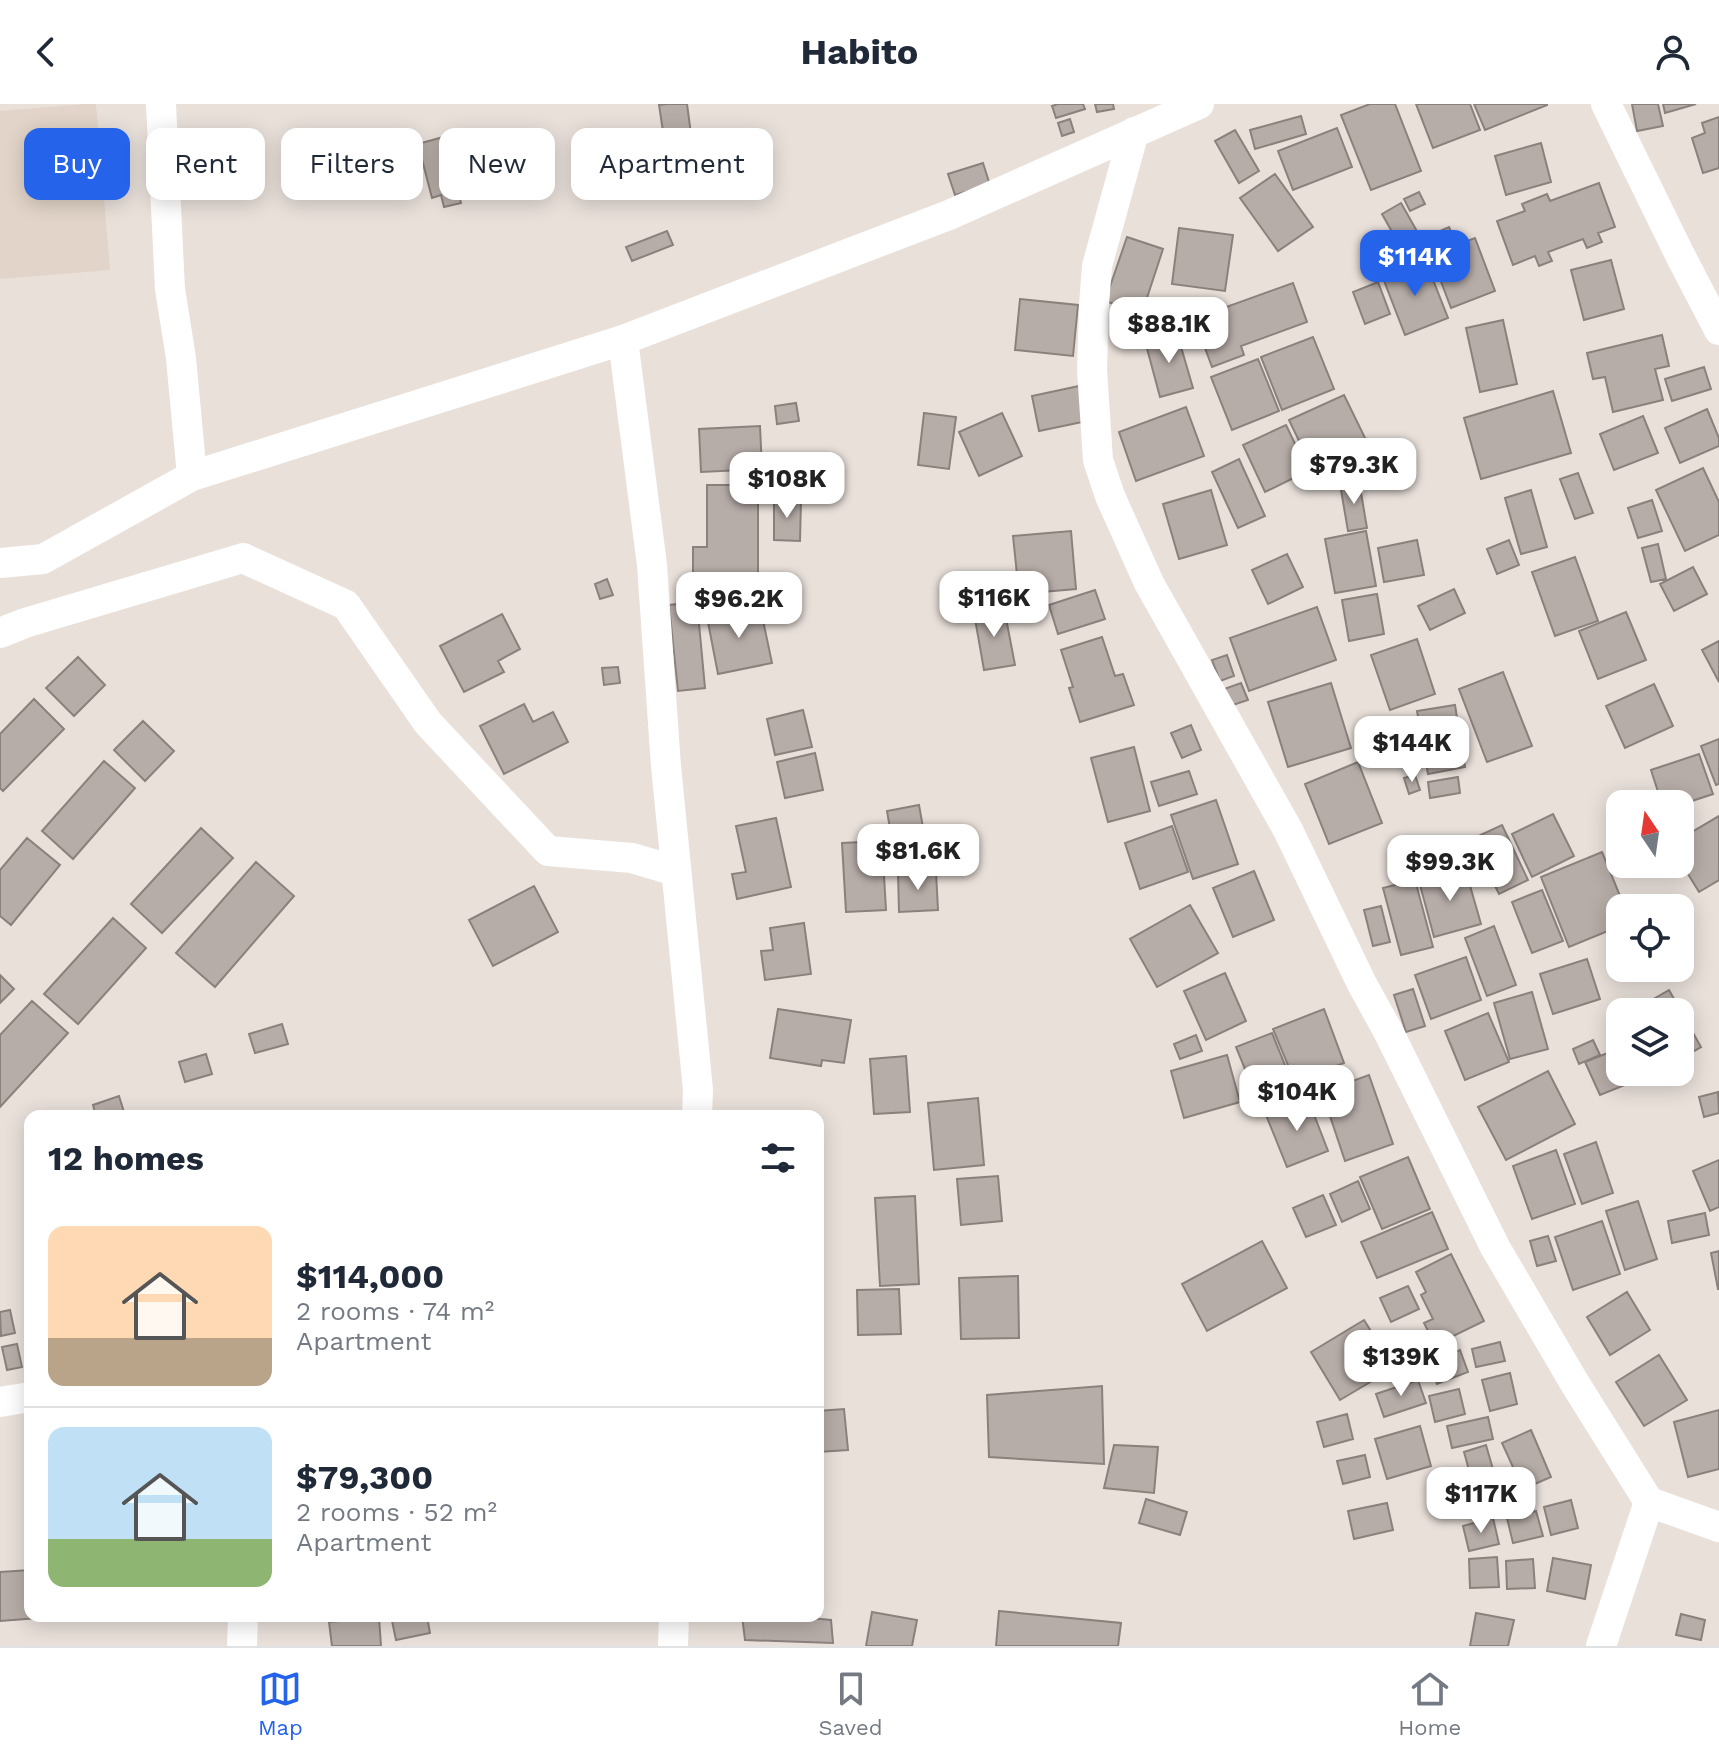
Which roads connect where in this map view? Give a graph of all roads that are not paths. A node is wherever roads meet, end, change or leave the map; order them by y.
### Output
1 (161, 104) edge
2 (1199, 104) edge
3 (1606, 104) edge
4 (1134, 132) junction
5 (1719, 330) edge
6 (623, 340) junction
7 (192, 476) junction
8 (0, 563) edge
9 (0, 633) edge
10 (676, 871) junction
11 (697, 1110) edge
12 (24, 1398) edge
13 (0, 1402) edge
14 (1649, 1502) junction
15 (1719, 1527) edge
16 (243, 1622) edge
17 (674, 1622) edge
18 (242, 1646) edge
19 (673, 1646) edge
20 (1601, 1646) edge

1 - 7 street
2 - 4 street
3 - 5 street
4 - 6 street
4 - 14 street
6 - 7 street
6 - 10 street
7 - 8 street
9 - 10 street
10 - 11 street
12 - 13 street
14 - 15 street
14 - 20 street
16 - 18 street
17 - 19 street

